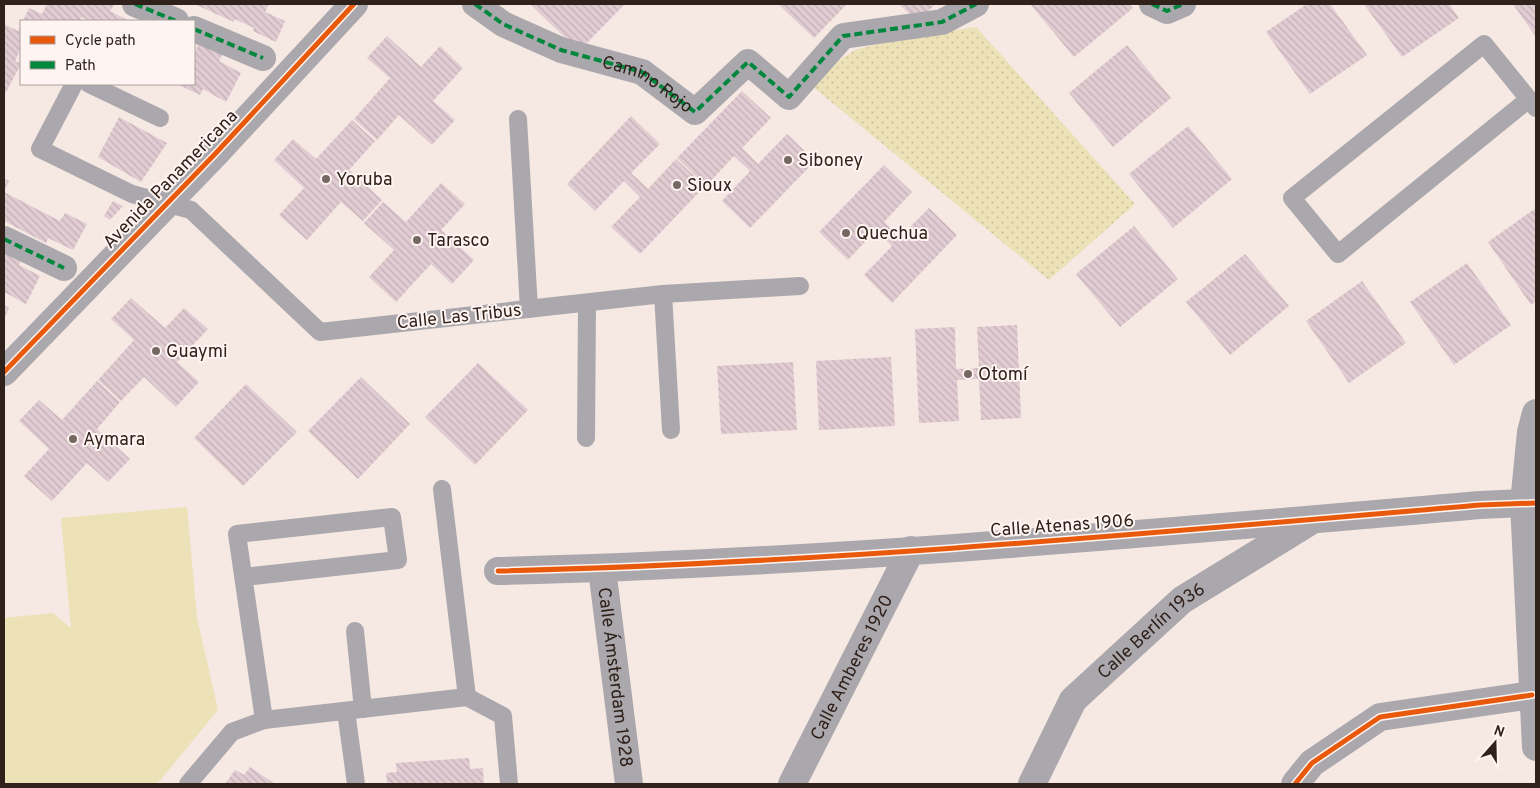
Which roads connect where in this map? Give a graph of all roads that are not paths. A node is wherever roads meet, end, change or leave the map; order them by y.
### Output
1 (135, 4) edge
2 (329, 4) edge
3 (354, 4) edge
4 (475, 4) edge
5 (976, 4) edge
6 (1152, 4) edge
7 (1183, 4) edge
8 (174, 20) edge
9 (195, 29) edge
10 (326, 35) junction
11 (263, 58) dead end
12 (73, 85) edge
13 (91, 85) edge
14 (1533, 104) edge
15 (160, 118) dead end
16 (518, 119) dead end
17 (167, 202) junction
18 (4, 239) edge
19 (64, 268) dead end
20 (800, 286) dead end
21 (663, 294) junction
22 (587, 303) junction
23 (529, 309) junction
24 (4, 372) edge
25 (1536, 413) edge
26 (671, 430) dead end
27 (586, 438) dead end
28 (442, 488) dead end
29 (1530, 503) edge
30 (1312, 519) junction
31 (911, 550) junction
32 (602, 569) junction
33 (498, 571) dead end
34 (244, 577) junction
35 (355, 631) dead end
36 (1532, 695) junction
37 (467, 697) junction
38 (354, 710) junction
39 (264, 720) junction
40 (1536, 747) edge
41 (188, 784) edge
42 (356, 784) edge
43 (509, 784) edge
44 (629, 784) edge
45 (792, 784) edge
46 (1032, 784) edge
47 (1295, 784) edge

1 - 8 street
2 - 10 street
3 - 10 street, Avenida Panamericana
4 - 5 street, Camino Rojo
6 - 7 street
9 - 11 street
10 - 17 street, Avenida Panamericana
12 - 17 lane, Calle Las Tribus
13 - 15 lane
14 - 14 lane
16 - 23 lane
17 - 23 lane, Calle Las Tribus
17 - 24 street, Avenida Panamericana
18 - 19 street
20 - 21 lane, Calle Las Tribus
21 - 22 lane, Calle Las Tribus
21 - 26 lane
22 - 23 lane, Calle Las Tribus
22 - 27 lane
25 - 29 street
28 - 37 lane
29 - 30 street, Calle Atenas 1906
29 - 36 street
30 - 31 street, Calle Atenas 1906
30 - 46 street, Calle Berlín 1936
31 - 32 street, Calle Atenas 1906
31 - 45 street, Calle Amberes 1920
32 - 33 street, Calle Atenas 1906
32 - 44 street, Calle Ámsterdam 1928
34 - 34 lane
34 - 39 lane
35 - 38 lane
36 - 40 street
36 - 47 street
37 - 38 lane
37 - 43 lane
38 - 39 lane
38 - 42 lane
39 - 41 lane

